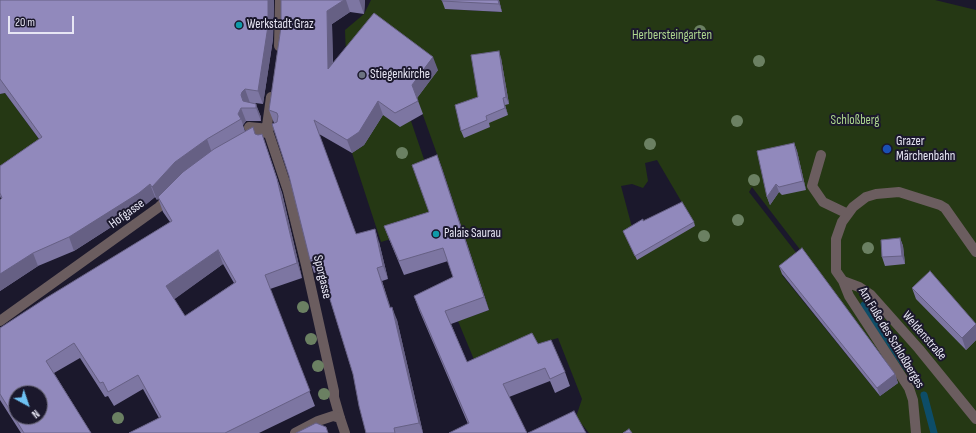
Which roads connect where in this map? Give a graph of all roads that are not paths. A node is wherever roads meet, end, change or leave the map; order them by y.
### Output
1 (280, 0) edge
2 (277, 54) edge
3 (272, 90) edge
4 (257, 110) dead end
5 (269, 112) junction
6 (249, 126) dead end
7 (272, 130) junction
8 (264, 143) edge
9 (234, 148) edge
10 (822, 155) dead end
11 (175, 190) edge
12 (848, 214) junction
13 (976, 252) edge
14 (843, 280) junction
15 (0, 321) edge
16 (340, 418) junction
17 (976, 418) edge
18 (295, 433) edge
19 (345, 433) edge
20 (916, 433) edge

1 - 2 street
3 - 5 street, Sporgasse
4 - 5 street
5 - 7 street, Sporgasse
6 - 7 street
7 - 8 street, Sporgasse
7 - 9 street
7 - 16 street, Sporgasse
10 - 12 street
11 - 15 street, Hofgasse
12 - 13 street, Am Fuße des Schloßberges
12 - 14 street, Am Fuße des Schloßberges
14 - 17 street, Weldenstraße
14 - 20 street, Am Fuße des Schloßberges
16 - 18 street
16 - 19 street, Sporgasse

